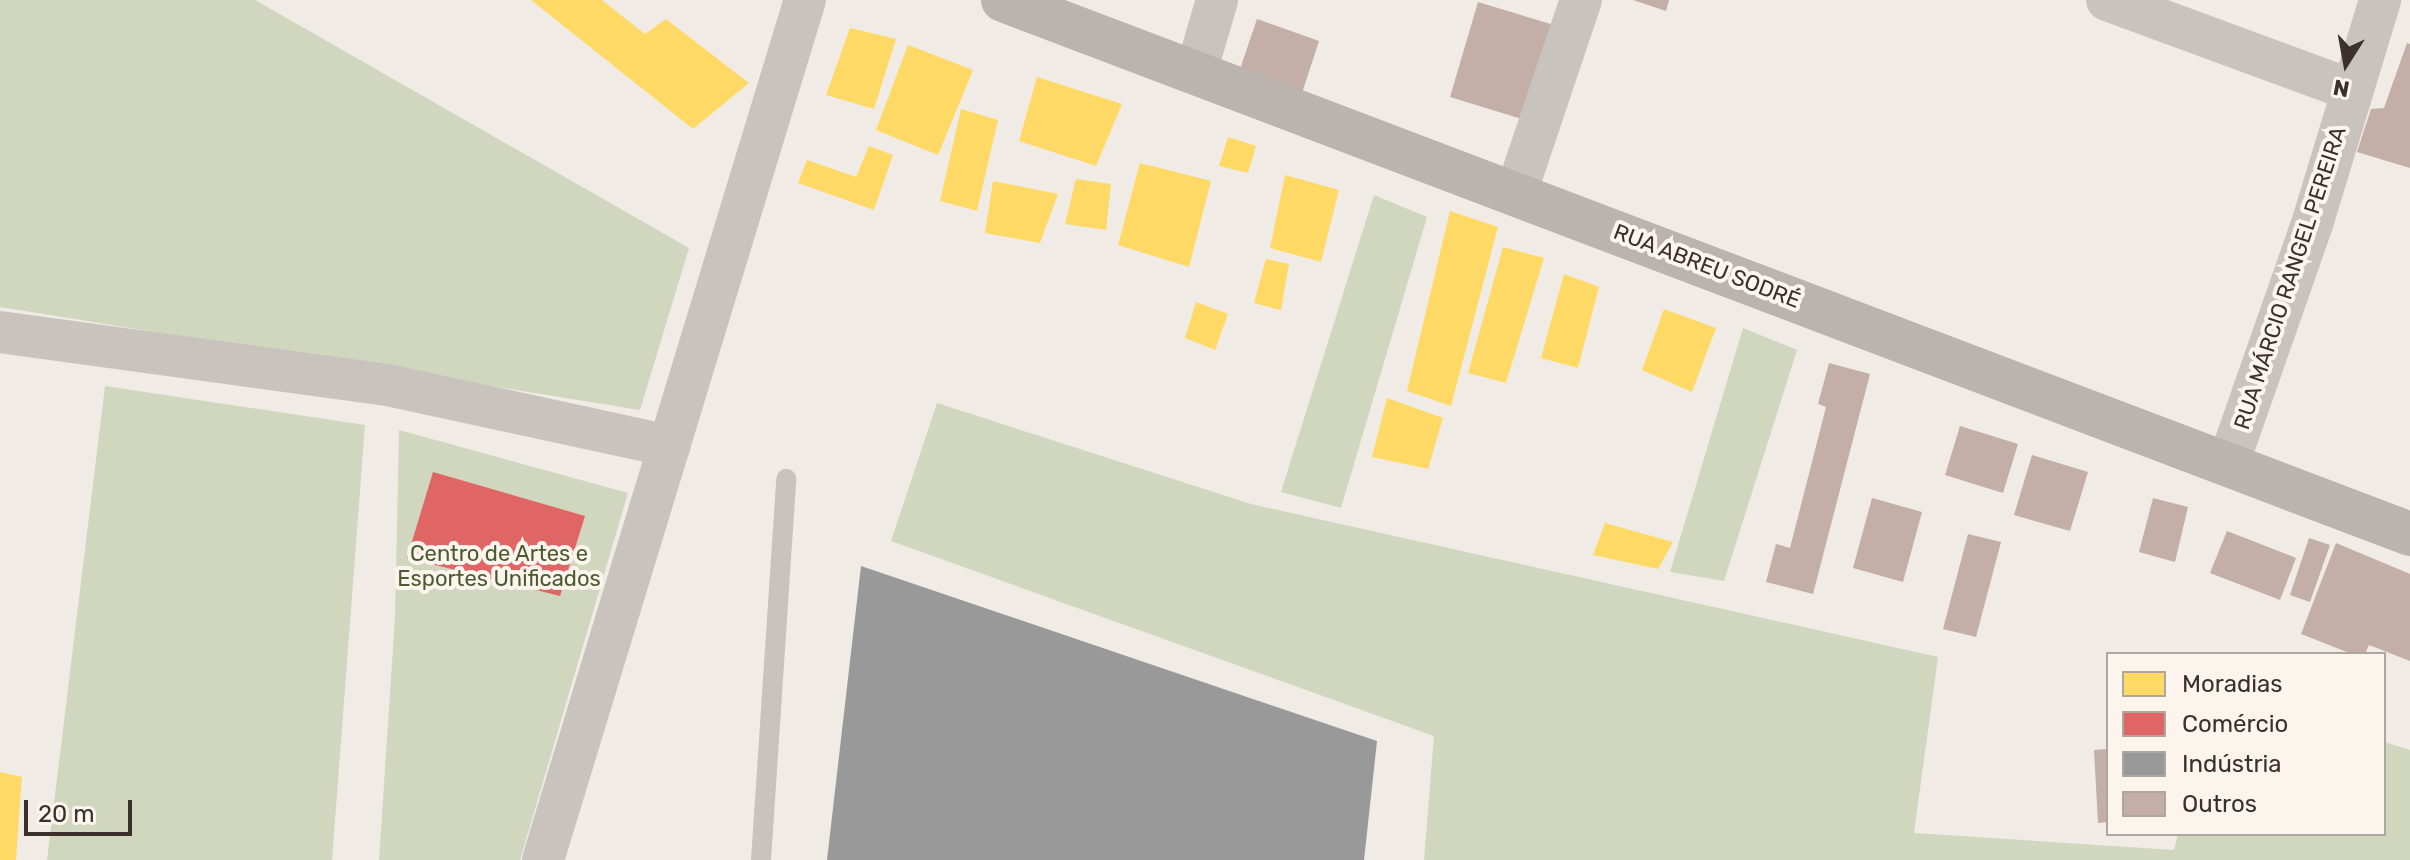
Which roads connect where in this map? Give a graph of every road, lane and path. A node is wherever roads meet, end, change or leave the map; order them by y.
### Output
1 (805, 0) edge
2 (1003, 0) edge
3 (1217, 0) edge
4 (1581, 0) edge
5 (2107, 0) edge
6 (2380, 0) edge
7 (1196, 72) junction
8 (2352, 90) junction
9 (1516, 193) junction
10 (0, 332) edge
11 (670, 446) junction
12 (2228, 464) junction
13 (786, 479) dead end
14 (2410, 534) edge
15 (543, 860) edge
16 (761, 860) edge

1 - 11 street
2 - 7 main road, RUA ABREU SODRÉ
3 - 7 street
4 - 9 street
5 - 8 street
6 - 8 street, RUA MÁRCIO RANGEL PEREIRA
7 - 9 main road, RUA ABREU SODRÉ
8 - 12 street, RUA MÁRCIO RANGEL PEREIRA
9 - 12 main road, RUA ABREU SODRÉ
10 - 11 street
11 - 15 street
12 - 14 main road, RUA ABREU SODRÉ
13 - 16 lane

